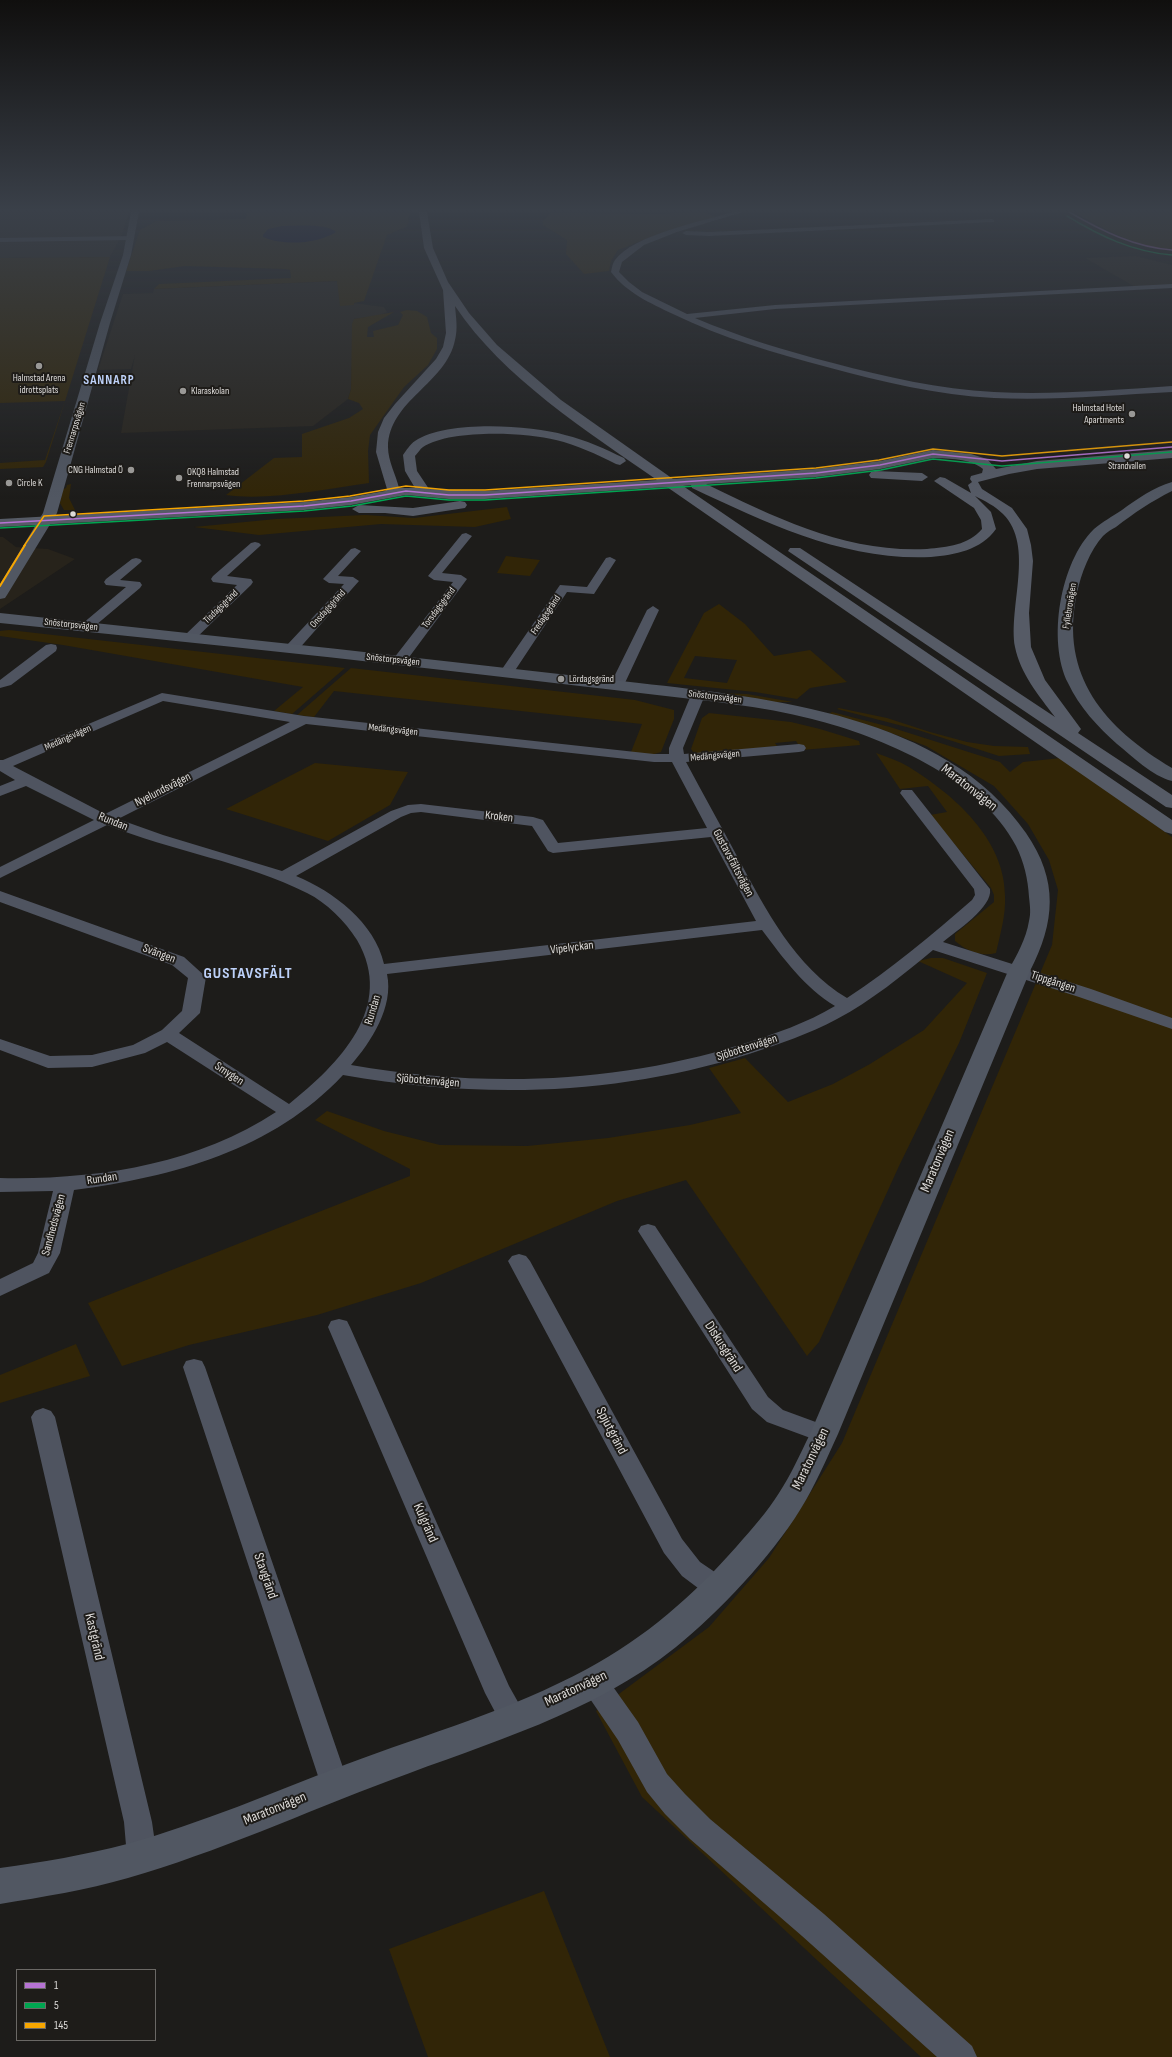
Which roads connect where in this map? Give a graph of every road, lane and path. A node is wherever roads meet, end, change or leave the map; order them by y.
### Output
1 (109, 308) edge
2 (449, 308) edge
3 (461, 308) edge
4 (668, 308) edge
5 (766, 308) edge
6 (684, 317) junction
7 (1172, 389) edge
8 (1172, 448) edge
9 (1172, 454) edge
10 (915, 458) junction
11 (977, 460) junction
12 (670, 466) dead end
13 (922, 477) junction
14 (984, 477) junction
15 (845, 478) junction
16 (940, 481) junction
17 (739, 482) junction
18 (1172, 486) edge
19 (690, 488) junction
20 (633, 489) junction
21 (429, 492) junction
22 (387, 499) junction
23 (971, 499) junction
24 (431, 509) junction
25 (0, 523) edge
26 (43, 524) junction
27 (0, 529) edge
28 (466, 536) dead end
29 (255, 545) dead end
30 (355, 551) dead end
31 (610, 560) dead end
32 (136, 561) dead end
33 (0, 595) edge
34 (653, 610) dead end
35 (0, 618) edge
36 (86, 627) junction
37 (189, 638) junction
38 (51, 648) dead end
39 (292, 648) junction
40 (400, 661) junction
41 (507, 672) junction
42 (0, 684) edge
43 (617, 685) junction
44 (698, 695) junction
45 (786, 708) joint
46 (304, 720) junction
47 (1086, 745) junction
48 (799, 748) dead end
49 (676, 759) junction
50 (1, 765) edge
51 (1172, 776) edge
52 (26, 780) junction
53 (0, 792) edge
54 (907, 793) dead end
55 (1172, 803) edge
56 (106, 820) junction
57 (1172, 828) edge
58 (716, 832) junction
59 (0, 873) edge
60 (282, 877) junction
61 (0, 896) edge
62 (766, 925) junction
63 (932, 944) junction
64 (379, 970) junction
65 (1019, 971) junction
66 (848, 1006) junction
67 (1172, 1024) edge
68 (168, 1034) junction
69 (0, 1044) edge
70 (340, 1069) junction
71 (290, 1113) junction
72 (0, 1185) edge
73 (64, 1185) junction
74 (648, 1231) dead end
75 (519, 1260) dead end
76 (0, 1288) edge
77 (339, 1327) dead end
78 (194, 1367) dead end
79 (43, 1417) dead end
80 (824, 1434) junction
81 (719, 1589) junction
82 (594, 1682) junction
83 (513, 1718) junction
84 (335, 1784) junction
85 (142, 1857) junction
86 (0, 1886) edge
87 (961, 2057) edge

1 - 26 street, Frennarpsvägen
2 - 22 highway
3 - 19 highway
4 - 6 street
5 - 6 street
6 - 7 street
8 - 11 highway
9 - 14 highway
10 - 11 highway
10 - 13 highway
10 - 17 highway
11 - 14 highway
12 - 19 highway
13 - 15 highway
13 - 16 highway
14 - 16 highway
14 - 47 highway
15 - 17 highway
15 - 23 highway
16 - 23 highway
17 - 20 highway
18 - 51 street, Fyllebrovägen
19 - 21 highway
19 - 23 highway
19 - 47 highway
19 - 57 highway
20 - 21 highway
20 - 24 highway
21 - 22 highway
21 - 24 highway
22 - 24 highway
22 - 26 highway
25 - 26 highway
26 - 27 highway
26 - 33 street, Frennarpsvägen
28 - 40 street, Torsdagsgränd
29 - 37 street, Tisdagsgränd
30 - 39 street, Onsdagsgränd
31 - 41 street, Fredagsgränd
32 - 36 street
34 - 43 street
35 - 36 street, Snöstorpsvägen
36 - 37 street, Snöstorpsvägen
37 - 39 street, Snöstorpsvägen
38 - 42 street
39 - 40 street, Snöstorpsvägen
40 - 41 street, Snöstorpsvägen
41 - 43 street, Snöstorpsvägen
43 - 44 street, Snöstorpsvägen
44 - 45 street, Snöstorpsvägen
44 - 49 street
45 - 65 street, Maratonvägen
46 - 49 street, Medängsvägen
46 - 50 street, Medängsvägen
46 - 56 street, Nyelundsvägen
47 - 55 highway
48 - 49 street, Medängsvägen
49 - 58 street, Gustavsfältsvägen
50 - 52 street, Rundan
52 - 53 street
52 - 56 street, Rundan
54 - 63 street, Sjöbottenvägen
56 - 59 street, Nyelundsvägen
56 - 60 street, Rundan
58 - 60 street, Kroken
58 - 62 street, Gustavsfältsvägen
60 - 64 street, Rundan
61 - 68 street, Svängen
62 - 64 street, Vipelyckan
62 - 66 street, Gustavsfältsvägen
63 - 65 street, Tippgången
63 - 66 street, Sjöbottenvägen
64 - 70 street, Rundan
65 - 67 street, Tippgången
65 - 80 street, Maratonvägen
66 - 70 street, Sjöbottenvägen
68 - 69 street, Svängen
68 - 71 street, Smygen
70 - 71 street, Rundan
71 - 73 street, Rundan
72 - 73 street, Rundan
73 - 76 street, Sandhedsvägen
74 - 80 street, Diskusgränd
75 - 81 street, Spjutgränd
77 - 83 street, Kulgränd
78 - 84 street, Stavgränd
79 - 85 street, Kastgränd
80 - 81 street, Maratonvägen
81 - 82 street, Maratonvägen
82 - 83 street, Maratonvägen
82 - 87 street
83 - 84 street, Maratonvägen
84 - 85 street, Maratonvägen
85 - 86 street, Maratonvägen

